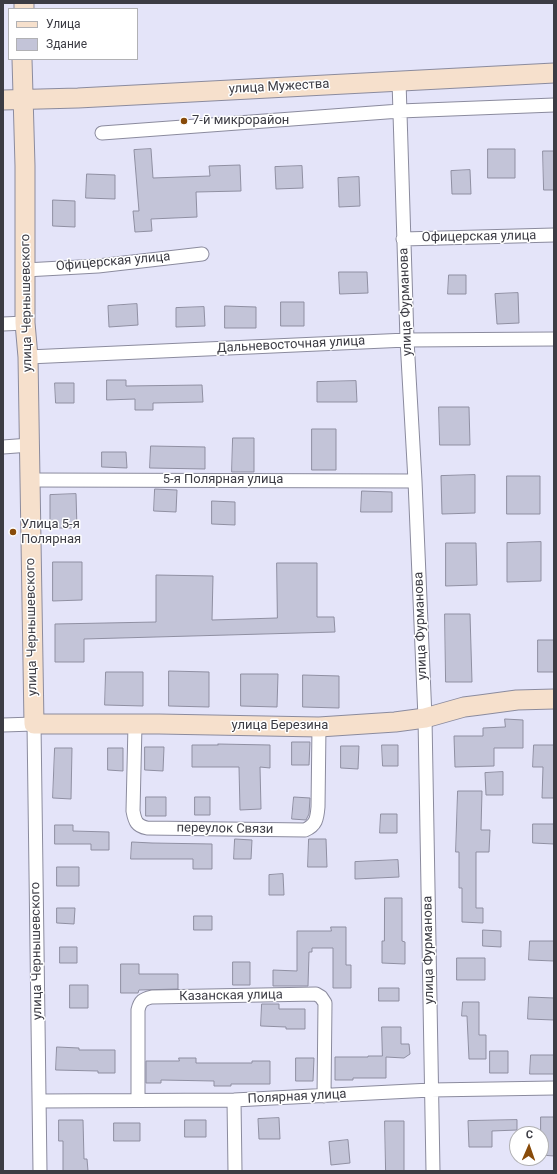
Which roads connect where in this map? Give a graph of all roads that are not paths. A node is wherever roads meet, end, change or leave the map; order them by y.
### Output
1 (22, 60) edge
2 (554, 73) edge
3 (399, 81) junction
4 (23, 99) junction
5 (3, 100) edge
6 (554, 105) edge
7 (400, 111) junction
8 (102, 133) dead end
9 (554, 235) edge
10 (403, 239) junction
11 (202, 254) dead end
12 (25, 270) junction
13 (25, 323) junction
14 (3, 324) edge
15 (554, 339) edge
16 (407, 340) junction
17 (28, 357) junction
18 (30, 445) junction
19 (3, 447) edge
20 (31, 480) junction
21 (415, 481) junction
22 (554, 700) edge
23 (425, 718) junction
24 (34, 724) junction
25 (3, 725) edge
26 (135, 725) junction
27 (319, 727) junction
28 (554, 1088) edge
29 (432, 1090) junction
30 (324, 1096) junction
31 (138, 1100) junction
32 (234, 1100) junction
33 (40, 1101) junction
34 (40, 1171) edge
35 (235, 1171) edge
36 (433, 1171) edge

1 - 4 street, улица Чернышевского
2 - 3 street, улица Мужества
3 - 4 street, улица Мужества
3 - 7 street, улица Фурманова
4 - 5 street, улица Мужества
4 - 12 street, улица Чернышевского
6 - 7 street
7 - 8 street
7 - 10 street, улица Фурманова
9 - 10 street, Офицерская улица
10 - 16 street, улица Фурманова
11 - 12 street, Офицерская улица
12 - 13 street, улица Чернышевского
13 - 14 street
13 - 17 street, улица Чернышевского
15 - 16 street, Дальневосточная улица
16 - 17 street, Дальневосточная улица
16 - 21 street, улица Фурманова
17 - 18 street, улица Чернышевского
18 - 19 street
18 - 20 street, улица Чернышевского
20 - 21 street, 5-я Полярная улица
20 - 24 street, улица Чернышевского
21 - 23 street, улица Фурманова
22 - 23 street, улица Березина
23 - 27 street, улица Березина
23 - 29 street, улица Фурманова
24 - 25 street, улица Березина
24 - 26 street, улица Березина
24 - 33 street, улица Чернышевского
26 - 27 street, улица Березина
26 - 27 street, переулок Связи
28 - 29 street, Полярная улица
29 - 30 street, Полярная улица
29 - 36 street, улица Фурманова
30 - 31 street, Казанская улица
30 - 32 street, Полярная улица
31 - 32 street, Полярная улица
31 - 33 street, Полярная улица
32 - 35 street
33 - 34 street, улица Чернышевского

